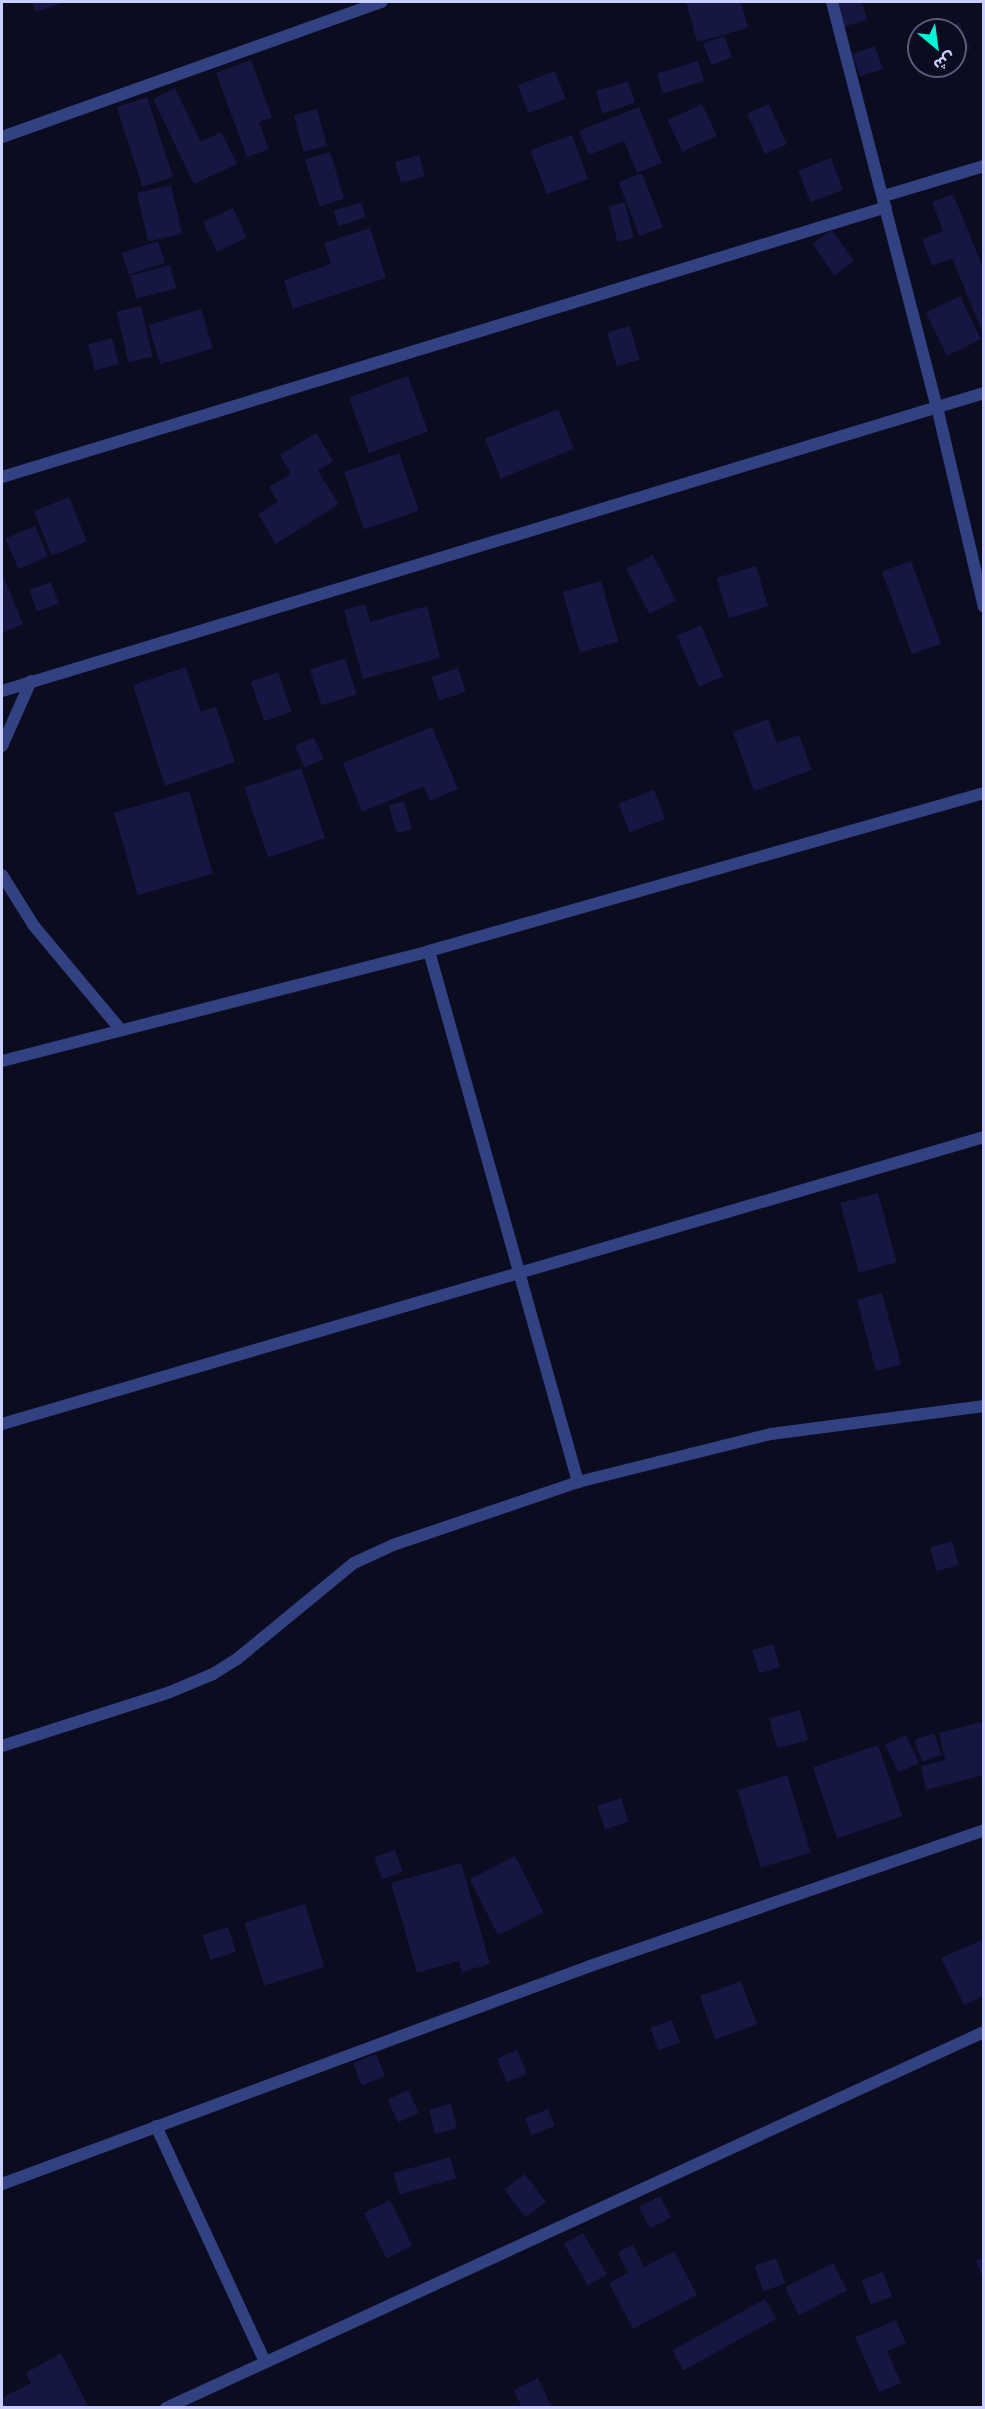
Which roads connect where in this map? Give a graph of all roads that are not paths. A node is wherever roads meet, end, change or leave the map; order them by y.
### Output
1 (382, 2) edge
2 (832, 2) edge
3 (2, 137) edge
4 (984, 166) edge
5 (885, 202) junction
6 (984, 393) edge
7 (937, 407) junction
8 (2, 477) edge
9 (984, 607) edge
10 (31, 681) junction
11 (2, 691) edge
12 (2, 746) edge
13 (984, 793) edge
14 (2, 874) edge
15 (429, 951) junction
16 (120, 1029) junction
17 (2, 1061) edge
18 (984, 1137) edge
19 (518, 1276) junction
20 (984, 1406) edge
21 (2, 1424) edge
22 (578, 1482) junction
23 (2, 1746) edge
24 (984, 1830) edge
25 (984, 2031) edge
26 (156, 2126) junction
27 (2, 2184) edge
28 (265, 2362) junction
29 (166, 2408) edge

1 - 3 street
2 - 5 street
4 - 5 street
5 - 7 street
5 - 8 street
6 - 7 street
7 - 9 street
7 - 10 street
10 - 11 street
10 - 12 street
13 - 15 street
14 - 16 street
15 - 16 street
15 - 19 street
16 - 17 street
18 - 19 street
19 - 21 street
19 - 22 street
20 - 22 street
22 - 23 street
24 - 26 street
25 - 28 street
26 - 27 street
26 - 28 street
28 - 29 street

